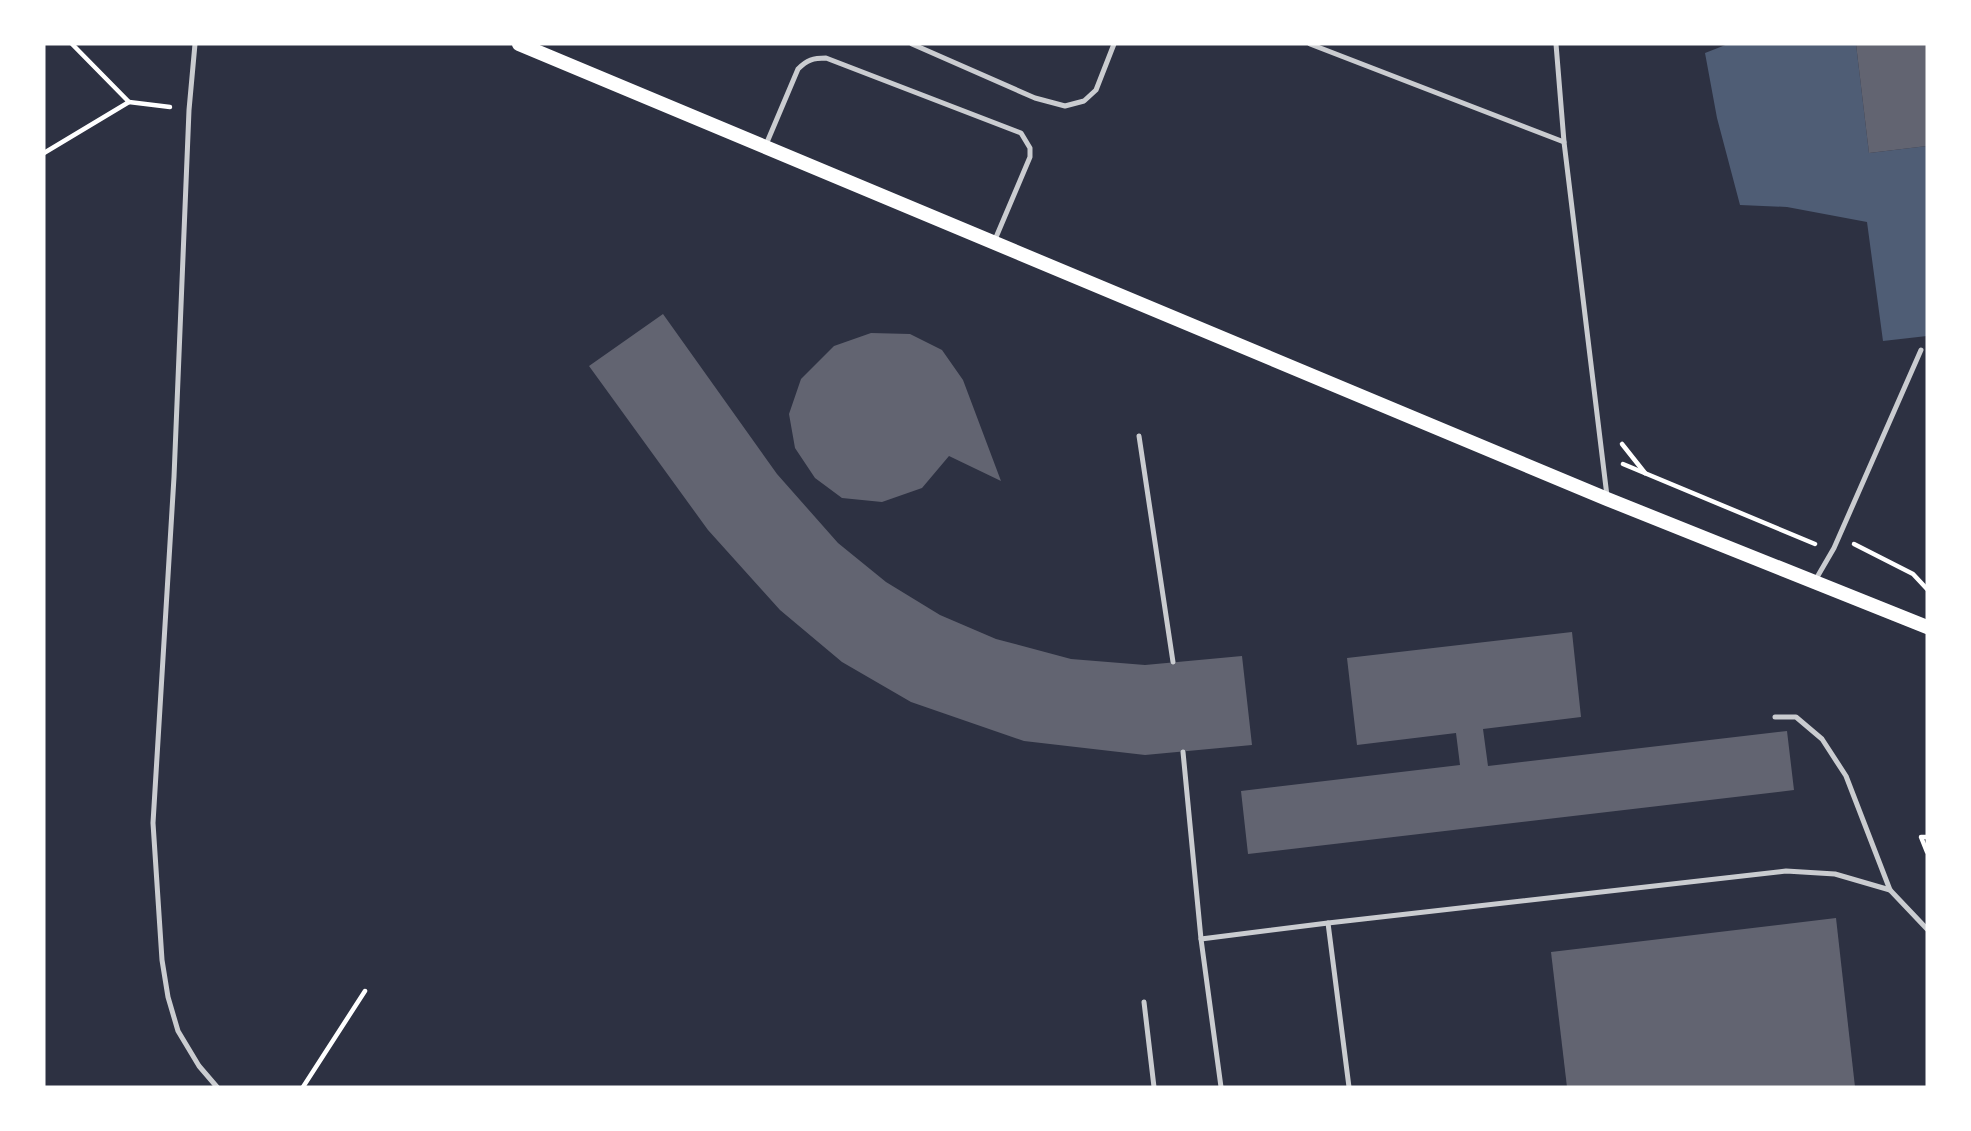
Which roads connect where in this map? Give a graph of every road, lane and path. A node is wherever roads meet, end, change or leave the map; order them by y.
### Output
1 (72, 44) edge
2 (195, 44) edge
3 (519, 44) edge
4 (912, 44) edge
5 (1114, 44) edge
6 (1310, 44) edge
7 (1556, 44) edge
8 (129, 102) junction
9 (189, 110) junction
10 (1564, 142) junction
11 (765, 147) junction
12 (44, 153) edge
13 (994, 242) junction
14 (1921, 350) dead end
15 (1139, 436) dead end
16 (1602, 455) junction
17 (1607, 499) junction
18 (1835, 548) junction
19 (1814, 582) junction
20 (1927, 589) edge
21 (1927, 627) edge
22 (1173, 662) dead end
23 (1776, 717) dead end
24 (1183, 752) dead end
25 (1927, 836) edge
26 (1927, 852) edge
27 (1890, 890) junction
28 (1328, 923) junction
29 (1927, 929) edge
30 (1201, 939) junction
31 (365, 991) dead end
32 (1144, 1002) dead end
33 (216, 1087) edge
34 (303, 1087) edge
35 (1154, 1087) edge
36 (1220, 1087) edge
37 (1349, 1087) edge

1 - 8 path
2 - 9 lane
3 - 11 main road
4 - 5 lane
6 - 10 lane
7 - 10 lane
8 - 9 path
8 - 12 path
9 - 33 lane
10 - 16 lane
11 - 13 main road
11 - 13 lane
13 - 17 main road
14 - 18 lane
15 - 22 lane
16 - 17 lane
16 - 18 path
17 - 19 main road
18 - 19 lane
18 - 20 path
19 - 21 main road
23 - 27 lane
24 - 30 lane
25 - 26 path
27 - 28 lane
27 - 29 lane
28 - 30 lane
28 - 37 lane
30 - 36 lane
31 - 34 path
32 - 35 lane

